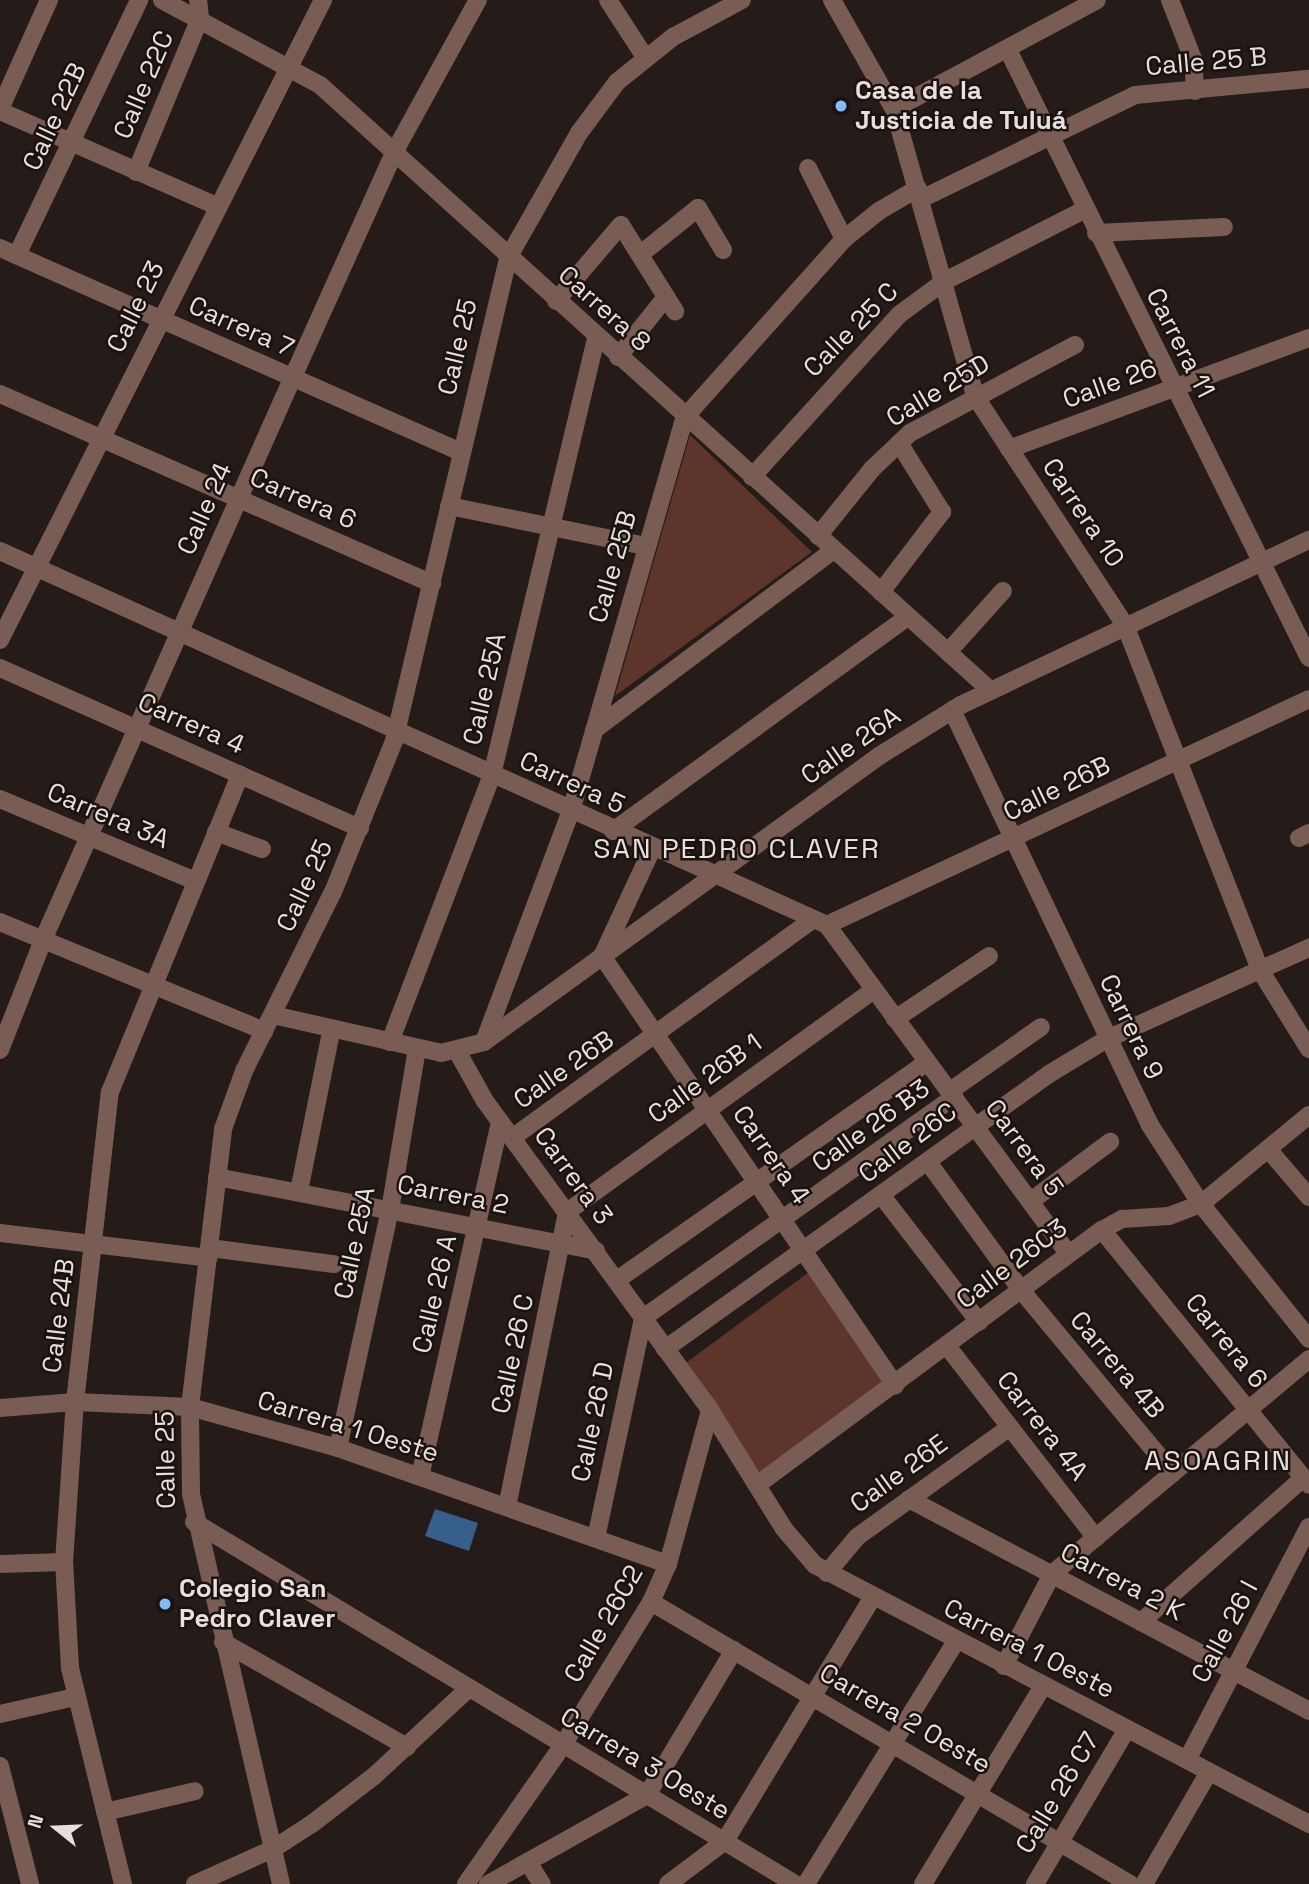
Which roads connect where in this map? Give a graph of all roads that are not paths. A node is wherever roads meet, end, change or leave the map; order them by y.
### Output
1 (49, 0) edge
2 (139, 0) edge
3 (162, 0) edge
4 (323, 0) edge
5 (478, 0) edge
6 (608, 0) edge
7 (742, 0) edge
8 (832, 0) edge
9 (1097, 0) edge
10 (1170, 0) edge
11 (199, 9) edge
12 (1008, 50) junction
13 (645, 57) junction
14 (286, 64) junction
15 (1309, 79) edge
16 (1195, 91) junction
17 (894, 109) junction
18 (0, 110) edge
19 (1046, 136) junction
20 (72, 145) junction
21 (397, 149) junction
22 (808, 168) dead end
23 (136, 172) junction
24 (920, 194) junction
25 (216, 206) junction
26 (1084, 210) junction
27 (1224, 227) dead end
28 (1096, 233) junction
29 (844, 239) junction
30 (0, 248) edge
31 (723, 250) dead end
32 (642, 253) junction
33 (18, 255) junction
34 (509, 258) junction
35 (945, 281) junction
36 (556, 301) junction
37 (159, 319) junction
38 (596, 337) junction
39 (1309, 338) edge
40 (1075, 345) dead end
41 (618, 357) junction
42 (292, 379) junction
43 (1174, 388) junction
44 (0, 394) edge
45 (975, 396) junction
46 (685, 417) junction
47 (100, 438) junction
48 (899, 443) junction
49 (1009, 449) junction
50 (461, 452) junction
51 (752, 477) junction
52 (239, 499) junction
53 (449, 506) junction
54 (550, 527) junction
55 (818, 536) junction
56 (1309, 540) edge
57 (646, 546) junction
58 (834, 550) junction
59 (0, 551) edge
60 (1261, 562) junction
61 (36, 568) junction
62 (432, 584) junction
63 (1003, 591) dead end
64 (881, 592) junction
65 (908, 617) junction
66 (1125, 625) junction
67 (179, 632) junction
68 (0, 640) edge
69 (948, 652) junction
70 (1309, 658) edge
71 (0, 668) edge
72 (989, 689) junction
73 (1309, 699) edge
74 (952, 710) junction
75 (137, 729) junction
76 (397, 730) junction
77 (594, 730) junction
78 (1178, 760) junction
79 (240, 775) junction
80 (492, 775) junction
81 (0, 799) edge
82 (571, 811) junction
83 (360, 828) junction
84 (613, 831) junction
85 (216, 832) junction
86 (89, 836) junction
87 (1013, 839) junction
88 (262, 849) dead end
89 (652, 849) junction
90 (712, 877) junction
91 (195, 881) junction
92 (0, 922) edge
93 (820, 922) junction
94 (43, 940) junction
95 (1309, 948) edge
96 (602, 956) junction
97 (989, 956) dead end
98 (1260, 970) junction
99 (150, 987) junction
100 (874, 990) junction
101 (273, 1014) junction
102 (895, 1019) junction
103 (1041, 1027) dead end
104 (332, 1028) junction
105 (264, 1031) junction
106 (656, 1037) junction
107 (1107, 1039) junction
108 (390, 1042) junction
109 (484, 1042) junction
110 (417, 1048) junction
111 (1309, 1049) edge
112 (0, 1050) edge
113 (457, 1051) junction
114 (927, 1062) junction
115 (952, 1094) junction
116 (708, 1109) junction
117 (1309, 1115) edge
118 (500, 1122) junction
119 (976, 1125) junction
120 (512, 1138) junction
121 (1110, 1142) dead end
122 (1268, 1149) junction
123 (928, 1162) junction
124 (217, 1177) junction
125 (758, 1181) junction
126 (299, 1191) junction
127 (882, 1196) junction
128 (1309, 1197) edge
129 (1031, 1201) junction
130 (1201, 1204) junction
131 (390, 1210) junction
132 (568, 1212) junction
133 (786, 1222) junction
134 (477, 1227) junction
135 (1102, 1230) junction
136 (0, 1233) edge
137 (564, 1244) junction
138 (94, 1246) junction
139 (596, 1251) junction
140 (806, 1252) junction
141 (209, 1253) junction
142 (1069, 1254) junction
143 (334, 1264) dead end
144 (617, 1280) junction
145 (1021, 1290) junction
146 (643, 1318) junction
147 (979, 1322) junction
148 (1309, 1339) edge
149 (947, 1346) junction
150 (665, 1349) junction
151 (1309, 1359) edge
152 (895, 1385) junction
153 (75, 1402) junction
154 (190, 1407) junction
155 (0, 1408) edge
156 (710, 1410) junction
157 (1248, 1410) junction
158 (1010, 1427) junction
159 (338, 1448) junction
160 (1173, 1473) junction
161 (420, 1477) junction
162 (1306, 1481) edge
163 (757, 1485) junction
164 (909, 1499) junction
165 (506, 1507) junction
166 (194, 1522) junction
167 (1309, 1527) edge
168 (596, 1538) junction
169 (1096, 1538) junction
170 (64, 1562) junction
171 (0, 1563) edge
172 (668, 1564) junction
173 (827, 1573) junction
174 (1052, 1574) junction
175 (872, 1598) junction
176 (651, 1602) junction
177 (1141, 1622) junction
178 (956, 1641) junction
179 (223, 1642) junction
180 (734, 1650) junction
181 (1004, 1666) junction
182 (1234, 1672) junction
183 (1043, 1686) junction
184 (468, 1689) junction
185 (814, 1696) junction
186 (75, 1697) junction
187 (1309, 1712) edge
188 (0, 1714) edge
189 (1127, 1729) junction
190 (894, 1742) junction
191 (563, 1745) junction
192 (407, 1747) junction
193 (1187, 1760) junction
194 (0, 1766) edge
195 (1209, 1772) junction
196 (195, 1791) dead end
197 (978, 1793) junction
198 (647, 1795) junction
199 (104, 1812) junction
200 (1309, 1824) edge
201 (725, 1841) junction
202 (1060, 1842) junction
203 (273, 1849) junction
204 (528, 1862) junction
205 (30, 1884) edge
206 (123, 1884) edge
207 (195, 1884) edge
208 (281, 1884) edge
209 (466, 1884) edge
210 (488, 1884) edge
211 (542, 1884) edge
212 (668, 1884) edge
213 (795, 1884) edge
214 (806, 1884) edge
215 (923, 1884) edge
216 (1035, 1884) edge
217 (1130, 1884) edge
218 (1144, 1884) edge

1 - 18 street
2 - 20 street, Calle 22B
3 - 11 street, Carrera 8
4 - 14 street, Calle 23
5 - 21 street, Calle 24
6 - 13 street
7 - 13 street, Calle 25
8 - 17 street, Carrera 10
9 - 12 street
10 - 16 street
11 - 14 street, Carrera 8
11 - 23 street, Calle 22C
12 - 17 street
12 - 19 street, Carrera 11
13 - 34 street, Calle 25
14 - 21 street, Carrera 8
14 - 25 street, Calle 23
15 - 16 street, Calle 25 B
16 - 19 street, Calle 25 B
17 - 24 street, Carrera 10
18 - 20 street
19 - 24 street, Calle 25 B
19 - 26 street, Carrera 11
20 - 23 street
20 - 33 street, Calle 22B
21 - 34 street, Carrera 8
21 - 42 street, Calle 24
22 - 29 street
23 - 25 street
24 - 29 street, Calle 25B
24 - 35 street, Carrera 10
25 - 37 street, Calle 23
26 - 28 street, Carrera 11
26 - 35 street, Calle 25 C
27 - 28 street
28 - 43 street, Carrera 11
29 - 46 street, Calle 25B
30 - 33 street, Carrera 7
31 - 32 street
32 - 36 street
32 - 41 street
33 - 37 street, Carrera 7
34 - 36 street, Carrera 8
34 - 50 street, Calle 25
35 - 45 street, Carrera 10
35 - 51 street, Calle 25 C
36 - 38 street, Carrera 8
37 - 42 street, Carrera 7
37 - 47 street, Calle 23
38 - 41 street, Carrera 8
38 - 54 street, Calle 25A
39 - 43 street, Calle 26
40 - 45 street, Calle 25D
41 - 46 street, Carrera 8
42 - 50 street, Carrera 7
42 - 52 street, Calle 24
43 - 49 street, Calle 26
43 - 60 street, Carrera 11
44 - 47 street, Carrera 6
45 - 48 street, Calle 25D
45 - 49 street, Carrera 10
46 - 51 street, Carrera 8
46 - 57 street, Calle 25B
47 - 52 street, Carrera 6
47 - 61 street, Calle 23
48 - 55 street, Calle 25D
48 - 64 street
49 - 66 street, Carrera 10
50 - 53 street, Calle 25
51 - 55 street, Carrera 8
52 - 62 street, Carrera 6
52 - 67 street, Calle 24
53 - 54 street
53 - 62 street, Calle 25
54 - 57 street
54 - 80 street, Calle 25A
55 - 58 street, Carrera 8
56 - 60 street, Calle 26A
57 - 77 street, Calle 25B
58 - 64 street, Carrera 8
58 - 77 street
59 - 61 street, Carrera 5
60 - 66 street, Calle 26A
60 - 70 street, Carrera 11
61 - 67 street, Carrera 5
61 - 68 street, Calle 23
62 - 76 street, Calle 25
63 - 69 street
64 - 65 street, Carrera 8
65 - 69 street, Carrera 8
65 - 84 street
66 - 72 street, Calle 26A
66 - 78 street, Carrera 10
67 - 75 street, Calle 24
67 - 76 street, Carrera 5
69 - 72 street, Carrera 8
71 - 75 street, Carrera 4
72 - 74 street, Calle 26A
73 - 78 street, Calle 26B
74 - 87 street, Carrera 9
74 - 90 street, Calle 26A
75 - 79 street, Carrera 4
75 - 86 street, Calle 24
76 - 80 street, Carrera 5
76 - 83 street, Calle 25
77 - 82 street, Calle 25B
78 - 87 street, Calle 26B
78 - 98 street, Carrera 10
79 - 83 street, Carrera 4
79 - 85 street, Calle 24B
80 - 82 street, Carrera 5
80 - 108 street, Calle 25A
81 - 86 street, Carrera 3A
82 - 84 street, Carrera 5
82 - 109 street, Calle 25B
83 - 101 street, Calle 25
84 - 89 street, Carrera 5
85 - 88 street
85 - 91 street, Calle 24B
86 - 91 street, Carrera 3A
86 - 94 street, Calle 24
87 - 93 street, Calle 26B
87 - 107 street, Carrera 9
89 - 90 street, Carrera 5
89 - 96 street
90 - 93 street, Carrera 5
90 - 96 street, Calle 26A
91 - 99 street, Calle 24B
92 - 94 street
93 - 100 street, Carrera 5
93 - 106 street, Calle 26B
94 - 99 street
94 - 112 street, Calle 24
95 - 98 street, Calle 26C
96 - 106 street, Carrera 4
96 - 109 street, Calle 26A
97 - 102 street
98 - 107 street, Calle 26C
98 - 111 street, Carrera 10
99 - 105 street
99 - 138 street, Calle 24B
100 - 102 street, Carrera 5
100 - 116 street, Calle 26B 1
101 - 104 street
101 - 105 street, Calle 25
102 - 114 street, Carrera 5
103 - 115 street, Calle 26 B3
104 - 108 street
104 - 126 street
105 - 124 street, Calle 25
106 - 116 street, Carrera 4
106 - 120 street, Calle 26B
107 - 119 street, Calle 26C
107 - 130 street, Carrera 9
108 - 110 street
109 - 113 street, Calle 26A
110 - 113 street
110 - 131 street, Calle 25A
113 - 118 street, Carrera 3
114 - 115 street, Carrera 5
114 - 125 street
115 - 119 street, Carrera 5
115 - 133 street, Calle 26 B3
116 - 125 street, Carrera 4
116 - 132 street, Calle 26B 1
117 - 122 street, Calle 26C3
118 - 120 street, Carrera 3
118 - 134 street, Calle 26 A
119 - 123 street, Calle 26C
119 - 129 street, Carrera 5
120 - 132 street, Carrera 3
121 - 129 street
122 - 128 street
122 - 130 street, Calle 26C3
123 - 127 street, Calle 26C
123 - 145 street, Carrera 4B
124 - 126 street, Carrera 2
124 - 141 street, Calle 25
125 - 133 street, Carrera 4
125 - 144 street
126 - 131 street, Carrera 2
127 - 140 street, Calle 26C
127 - 147 street
129 - 142 street, Carrera 5
130 - 135 street, Calle 26C3
130 - 148 street, Carrera 9
131 - 134 street, Carrera 2
131 - 159 street, Calle 25A
132 - 137 street, Calle 26 C
132 - 139 street, Carrera 3
133 - 140 street, Carrera 4
133 - 146 street
134 - 137 street, Carrera 2
134 - 161 street, Calle 26 A
135 - 142 street, Calle 26C3
135 - 157 street, Carrera 6
136 - 138 street
137 - 139 street, Carrera 2
137 - 165 street, Calle 26 C
138 - 141 street
138 - 153 street, Calle 24B
139 - 144 street, Carrera 3
140 - 150 street, Calle 26C
140 - 152 street, Carrera 4
141 - 143 street
141 - 154 street, Calle 25
142 - 145 street, Calle 26C3
144 - 146 street, Carrera 3
145 - 147 street, Calle 26C3
145 - 160 street, Carrera 4B
146 - 150 street, Carrera 3
146 - 168 street, Calle 26 D
147 - 149 street, Calle 26C3
149 - 152 street, Calle 26C3
149 - 158 street, Carrera 4A
150 - 156 street, Carrera 3
151 - 157 street
152 - 163 street, Calle 26C3
153 - 154 street, Carrera 1 Oeste
153 - 155 street, Carrera 1 Oeste
153 - 170 street, Calle 24B
154 - 159 street, Carrera 1 Oeste
154 - 166 street, Calle 25
156 - 163 street, Carrera 3
156 - 172 street
157 - 160 street
157 - 162 street, Carrera 6
158 - 164 street, Calle 26E
158 - 169 street, Carrera 4A
159 - 161 street, Carrera 1 Oeste
160 - 169 street
161 - 165 street, Carrera 1 Oeste
162 - 177 street
163 - 173 street, Carrera 1 Oeste
164 - 173 street, Calle 26E
164 - 174 street, Carrera 2 K
165 - 168 street, Carrera 1 Oeste
166 - 179 street, Calle 25
166 - 184 street, Carrera 3 Oeste
167 - 182 street, Calle 26 I
168 - 172 street, Carrera 1 Oeste
169 - 174 street
170 - 171 street
170 - 186 street, Calle 24B
172 - 176 street, Calle 26C2
173 - 175 street, Carrera 1 Oeste
174 - 177 street, Carrera 2 K
174 - 181 street
175 - 178 street, Carrera 1 Oeste
175 - 185 street
176 - 180 street, Carrera 2 Oeste
176 - 191 street, Calle 26C2
177 - 182 street, Carrera 2 K
178 - 181 street, Carrera 1 Oeste
178 - 190 street
179 - 192 street
179 - 203 street, Calle 25
180 - 185 street, Carrera 2 Oeste
180 - 198 street
181 - 183 street, Carrera 1 Oeste
182 - 187 street, Carrera 2 K
182 - 193 street, Calle 26 I
183 - 189 street, Carrera 1 Oeste
183 - 197 street
184 - 191 street, Carrera 3 Oeste
184 - 192 street
185 - 190 street, Carrera 2 Oeste
185 - 201 street
186 - 188 street
186 - 199 street, Calle 24B
189 - 193 street, Carrera 1 Oeste
189 - 202 street, Calle 26 C7
190 - 197 street, Carrera 2 Oeste
190 - 214 street
191 - 198 street, Carrera 3 Oeste
191 - 209 street, Calle 26C2
192 - 203 street
193 - 195 street, Carrera 1 Oeste
194 - 205 street
195 - 200 street, Carrera 1 Oeste
195 - 218 street
196 - 199 street
197 - 202 street, Carrera 2 Oeste
197 - 215 street
198 - 201 street, Carrera 3 Oeste
198 - 204 street
199 - 206 street, Calle 24B
201 - 212 street
201 - 213 street, Carrera 3 Oeste
202 - 216 street, Calle 26 C7
202 - 217 street, Carrera 2 Oeste
203 - 207 street
203 - 208 street, Calle 25
204 - 210 street
204 - 211 street

